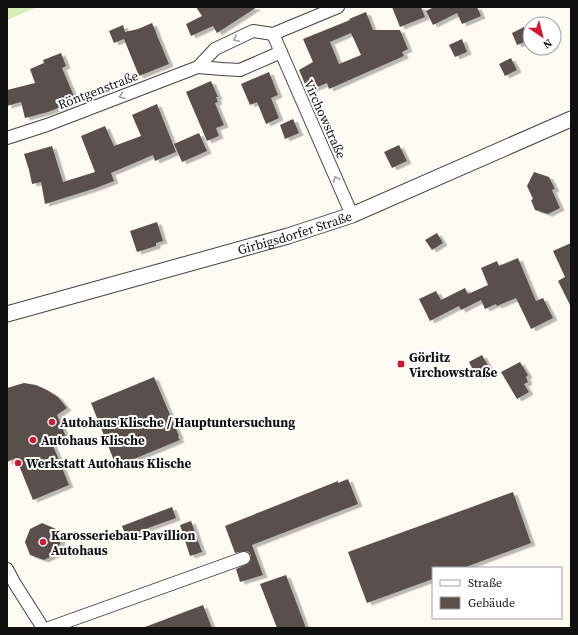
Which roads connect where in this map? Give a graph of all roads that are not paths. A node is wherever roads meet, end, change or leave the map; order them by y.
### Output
1 (338, 7) edge
2 (273, 34) junction
3 (281, 52) junction
4 (198, 67) junction
5 (571, 119) edge
6 (7, 138) edge
7 (352, 215) junction
8 (7, 314) edge
9 (244, 558) dead end
10 (7, 569) edge
11 (43, 628) edge
12 (49, 628) edge

1 - 2 street
2 - 3 street, Virchowstraße
2 -> 4 street, Röntgenstraße
3 - 4 street, Röntgenstraße
7 -> 3 street, Virchowstraße
4 -> 6 street, Röntgenstraße
5 - 7 street, Girbigsdorfer Straße
7 - 8 street, Girbigsdorfer Straße
9 - 12 street
10 - 11 street

